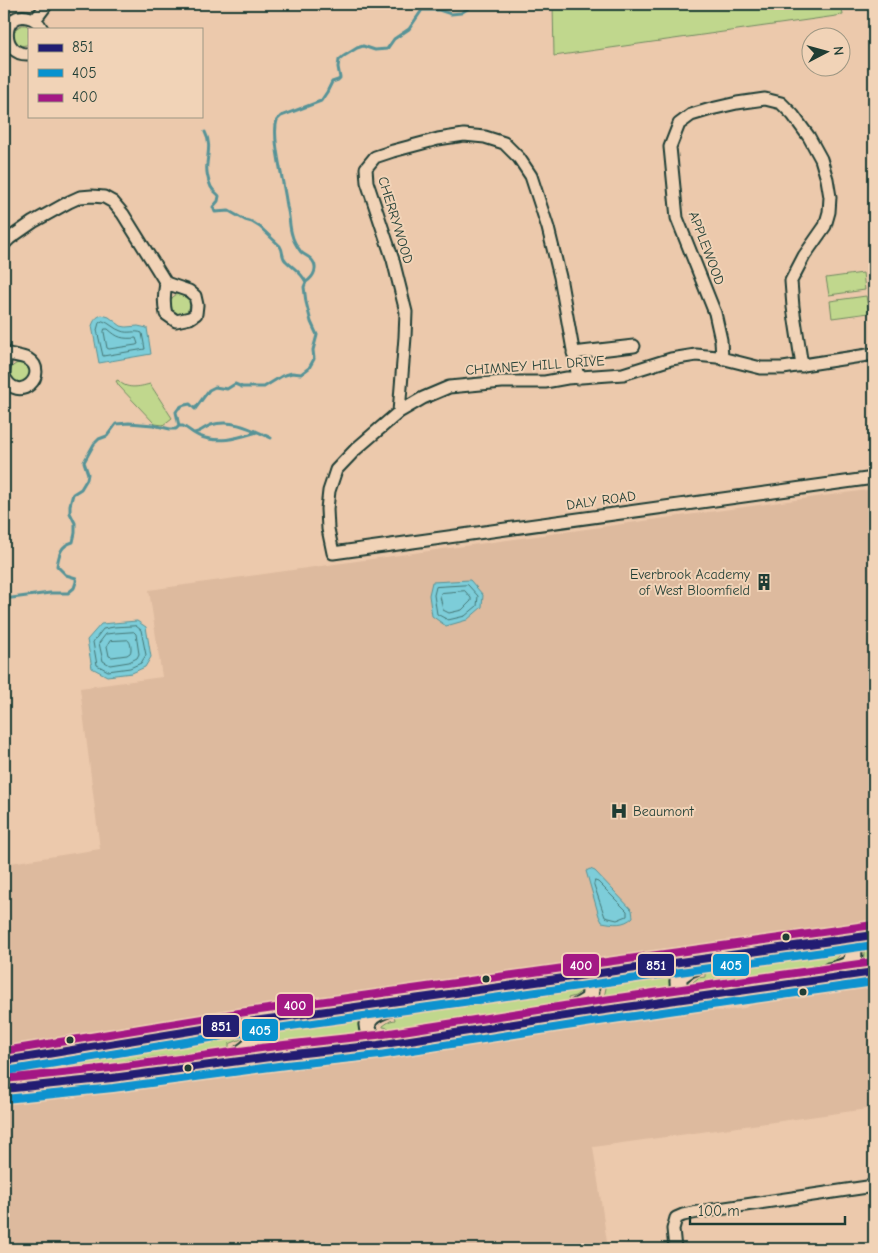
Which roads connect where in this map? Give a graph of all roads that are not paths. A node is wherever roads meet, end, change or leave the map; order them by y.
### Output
1 (47, 4) edge
2 (38, 24) edge
3 (6, 45) edge
4 (28, 54) edge
5 (4, 244) edge
6 (166, 283) dead end
7 (634, 346) dead end
8 (4, 352) edge
9 (573, 353) junction
10 (874, 354) edge
11 (722, 359) junction
12 (802, 366) junction
13 (4, 374) edge
14 (578, 378) junction
15 (399, 412) junction
16 (874, 478) edge
17 (333, 553) joint
18 (874, 936) edge
19 (845, 940) junction
20 (723, 956) junction
21 (874, 972) edge
22 (584, 975) junction
23 (803, 982) junction
24 (422, 997) junction
25 (687, 999) junction
26 (558, 1017) junction
27 (240, 1023) junction
28 (378, 1045) junction
29 (26, 1057) junction
30 (4, 1061) edge
31 (224, 1063) junction
32 (4, 1067) edge
33 (4, 1089) edge
34 (874, 1186) edge
35 (675, 1249) edge

1 - 2 street
2 - 3 street
3 - 4 street
5 - 6 street
7 - 9 street
8 - 13 street
8 - 13 street
9 - 14 street, CHERRYWOOD
9 - 15 street, CHERRYWOOD
10 - 12 street, CHIMNEY HILL DRIVE
11 - 12 street, CHIMNEY HILL DRIVE
11 - 12 street, APPLEWOOD
11 - 14 street, CHIMNEY HILL DRIVE
14 - 15 street, CHIMNEY HILL DRIVE
15 - 17 street, CHIMNEY HILL DRIVE
16 - 17 street, DALY ROAD
18 - 19 main road
19 - 20 main road
19 - 23 main road
20 - 22 main road
20 - 25 main road
21 - 23 main road
22 - 24 main road
22 - 26 main road
23 - 25 main road
24 - 27 main road
24 - 28 main road
25 - 26 main road
26 - 28 main road
27 - 29 main road
27 - 31 main road
28 - 31 main road
29 - 30 main road
29 - 32 main road
31 - 33 main road
34 - 35 street

